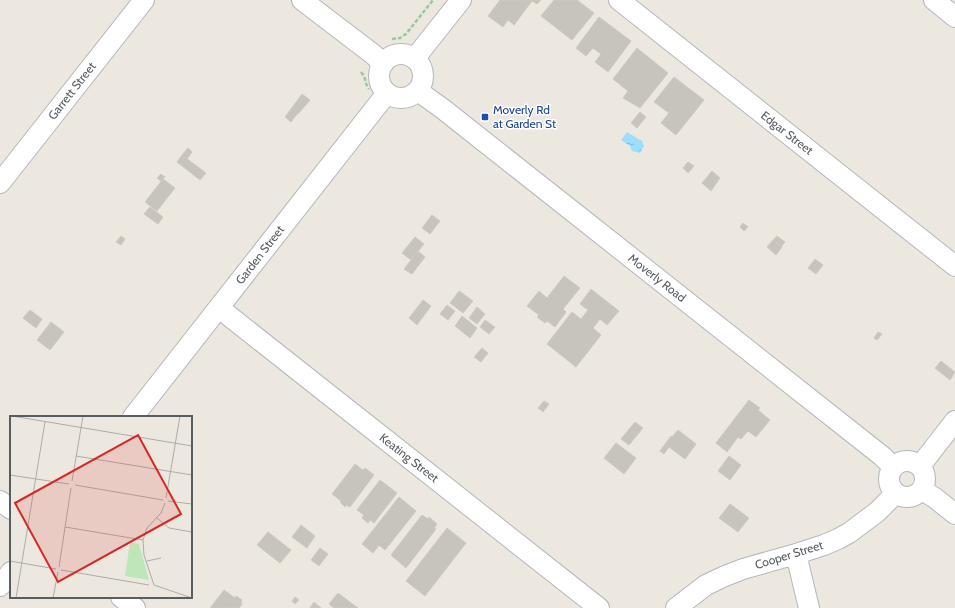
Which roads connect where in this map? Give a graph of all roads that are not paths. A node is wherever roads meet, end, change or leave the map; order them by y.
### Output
1 (144, 0) edge
2 (302, 0) edge
3 (461, 0) edge
4 (619, 0) edge
5 (934, 0) edge
6 (955, 17) edge
7 (415, 58) junction
8 (382, 64) junction
9 (418, 91) junction
10 (379, 92) junction
11 (0, 183) edge
12 (955, 266) edge
13 (219, 308) junction
14 (134, 416) edge
15 (955, 421) edge
16 (920, 466) junction
17 (893, 467) junction
18 (922, 490) junction
19 (896, 493) junction
20 (0, 501) edge
21 (10, 508) edge
22 (955, 514) edge
23 (796, 554) junction
24 (10, 573) edge
25 (0, 586) edge
26 (122, 598) edge
27 (134, 608) edge
28 (599, 608) edge
29 (676, 608) edge
30 (809, 608) edge

1 - 11 street, Garrett Street
2 - 8 street
3 - 7 street
4 - 12 street, Edgar Street
5 - 6 street
7 - 8 street
7 - 9 street
8 - 10 street
9 - 10 street
9 - 17 street, Moverly Road
10 - 13 street, Garden Street
13 - 14 street, Garden Street
13 - 28 street, Keating Street
15 - 16 street
16 - 17 street
16 - 18 street
17 - 19 street
18 - 19 street
18 - 22 street
19 - 23 street, Cooper Street
20 - 21 street
23 - 29 street, Cooper Street
23 - 30 street
24 - 25 street
26 - 27 street

